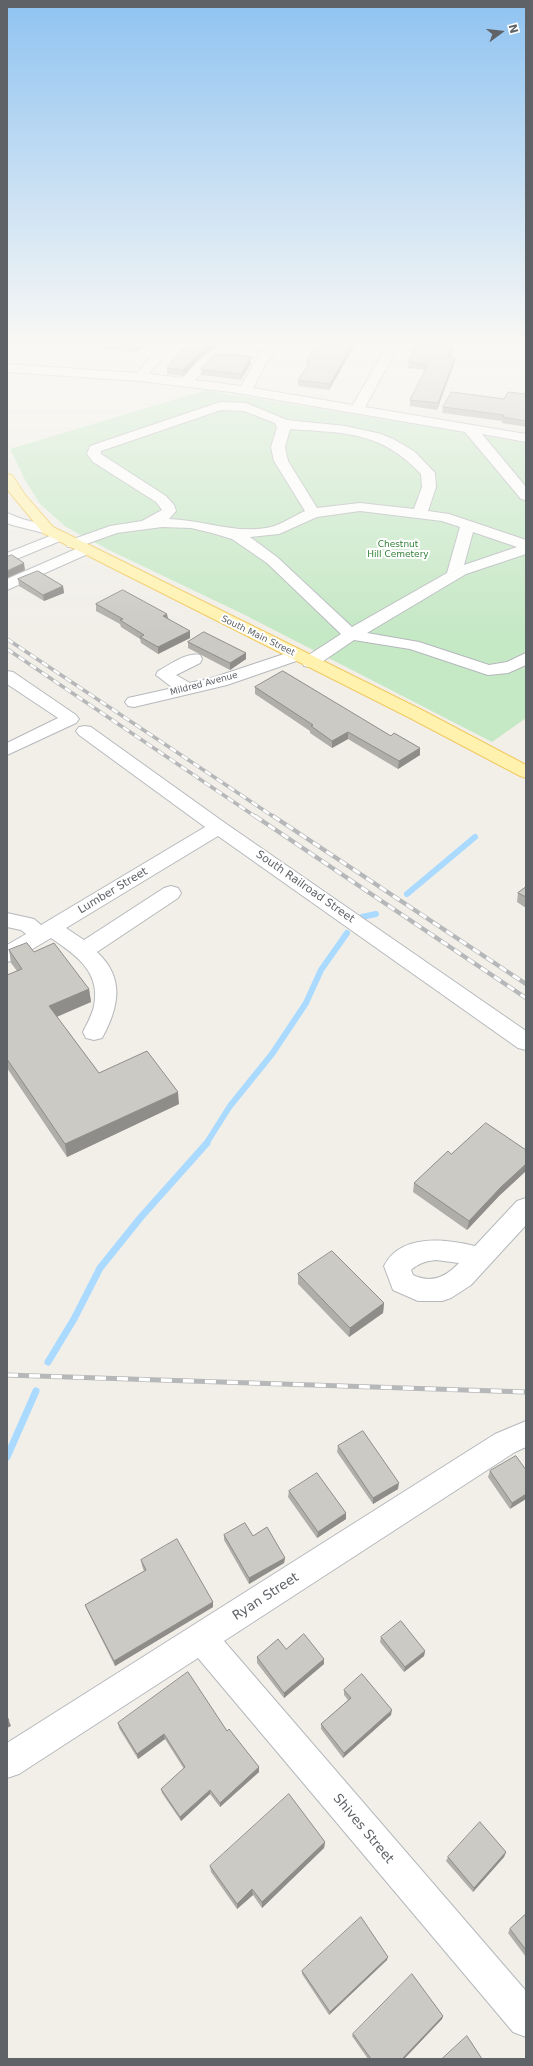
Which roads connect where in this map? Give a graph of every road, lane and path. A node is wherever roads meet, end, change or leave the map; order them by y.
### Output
1 (117, 441) edge
2 (279, 441) edge
3 (388, 441) edge
4 (480, 441) edge
5 (526, 475) edge
6 (510, 478) junction
7 (7, 480) edge
8 (526, 496) edge
9 (167, 505) junction
10 (313, 513) junction
11 (420, 514) junction
12 (7, 517) edge
13 (147, 524) junction
14 (191, 524) junction
15 (468, 525) junction
16 (231, 534) junction
17 (66, 540) junction
18 (526, 545) edge
19 (526, 549) edge
20 (7, 558) edge
21 (503, 558) junction
22 (520, 565) dead end
23 (454, 575) junction
24 (7, 585) edge
25 (351, 635) junction
26 (303, 658) junction
27 (526, 658) edge
28 (194, 659) dead end
29 (7, 676) edge
30 (187, 690) junction
31 (134, 702) dead end
32 (77, 725) junction
33 (7, 750) edge
34 (526, 772) edge
35 (218, 827) junction
36 (171, 893) dead end
37 (7, 920) edge
38 (46, 931) junction
39 (84, 950) junction
40 (7, 955) edge
41 (94, 1032) dead end
42 (526, 1042) edge
43 (526, 1208) edge
44 (475, 1261) dead end
45 (526, 1434) edge
46 (201, 1638) junction
47 (7, 1762) edge
48 (526, 2019) edge

1 - 9 street
2 - 10 street
3 - 11 street
4 - 6 street
5 - 6 street
6 - 8 street
7 - 17 main road, South Main Street
9 - 13 street
9 - 14 street
10 - 11 street
10 - 16 street
11 - 15 street
12 - 17 street
13 - 14 street
13 - 17 street
14 - 16 street
15 - 18 street
15 - 23 street
16 - 25 street
17 - 20 street
17 - 24 street
17 - 26 main road, South Main Street
19 - 21 street, Mildred Avenue
21 - 22 street
21 - 23 street, Mildred Avenue
23 - 25 street, Mildred Avenue
25 - 26 street, Mildred Avenue
25 - 27 street
26 - 30 street, Mildred Avenue
26 - 34 main road, South Main Street
28 - 30 street
29 - 32 street, South Railroad Street
30 - 31 street, Mildred Avenue
32 - 33 street
32 - 35 street, South Railroad Street
35 - 38 street, Lumber Street
35 - 42 street, South Railroad Street
36 - 39 street
37 - 38 street
38 - 39 street
38 - 40 street, Lumber Street
39 - 41 street
43 - 44 street
45 - 46 street, Ryan Street
46 - 47 street, Ryan Street
46 - 48 street, Shives Street

